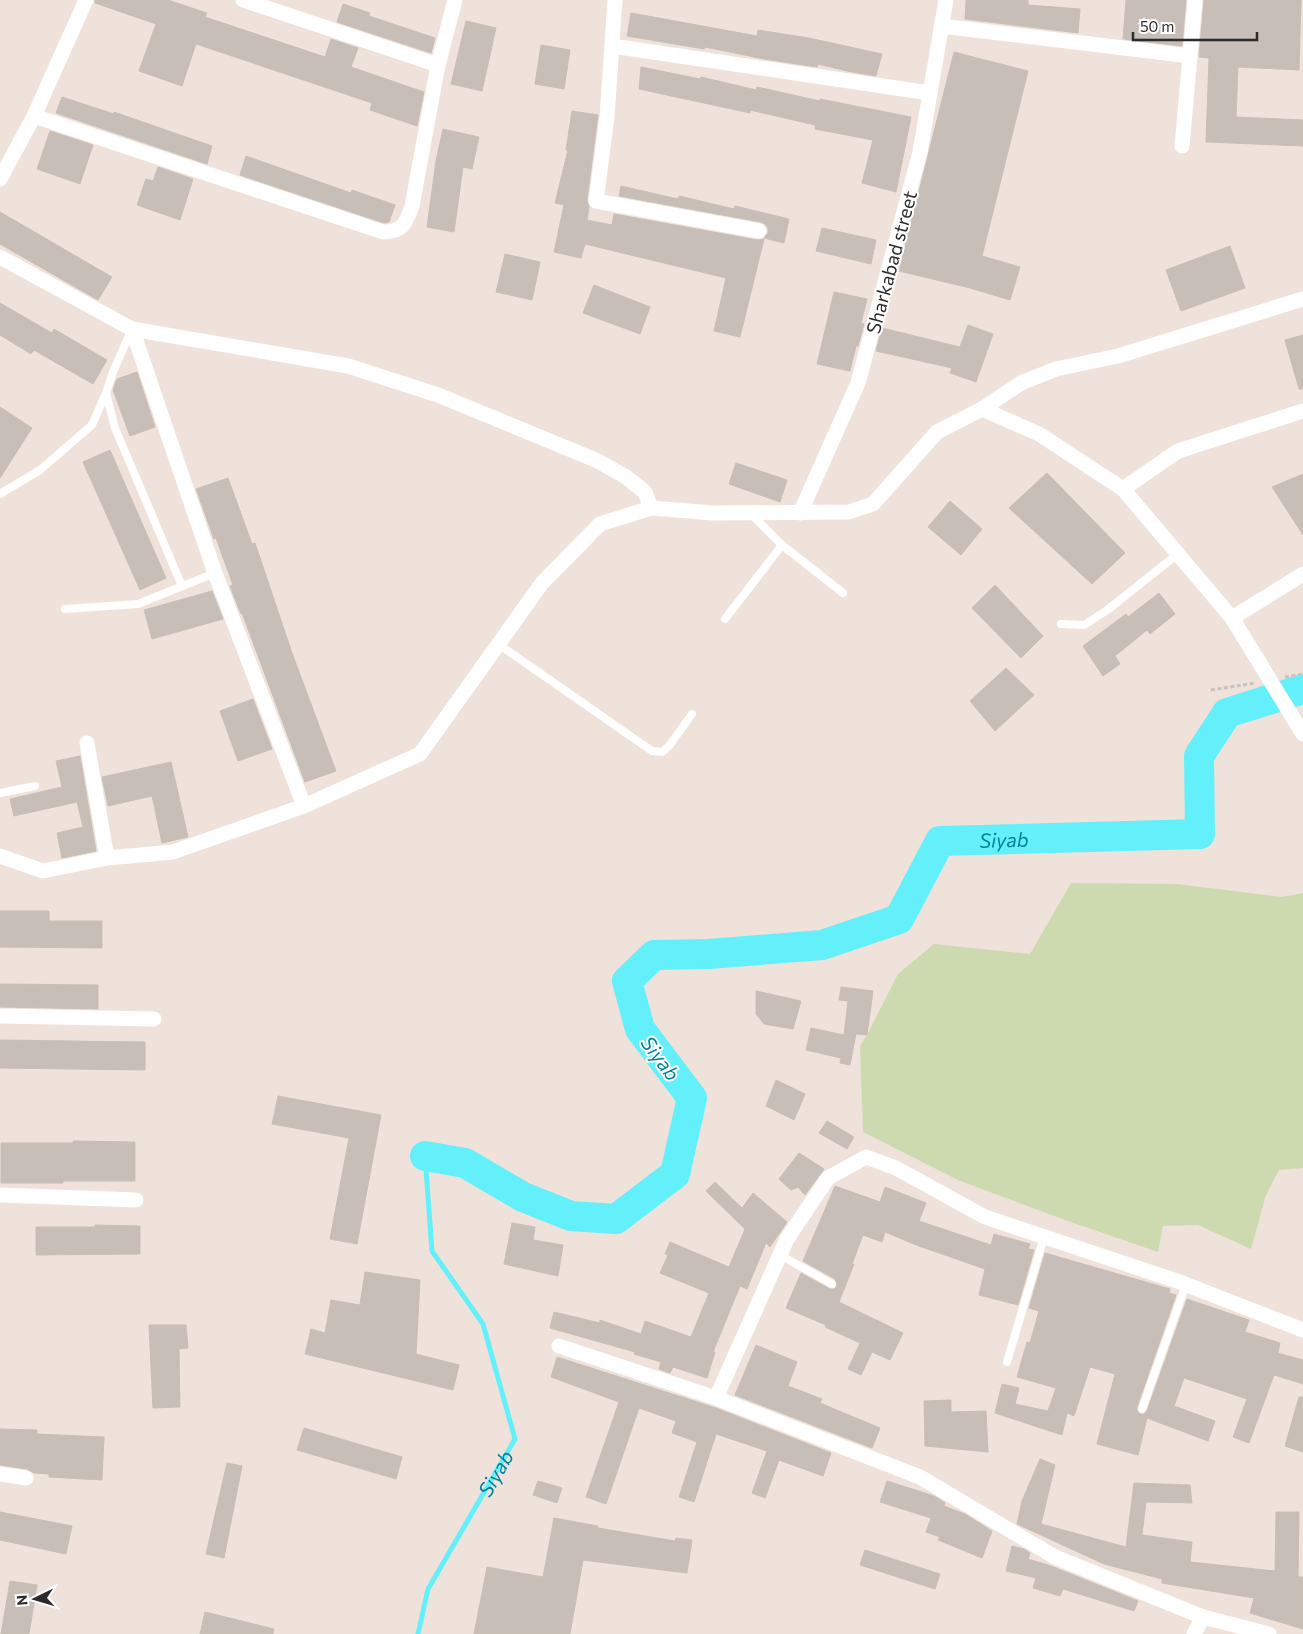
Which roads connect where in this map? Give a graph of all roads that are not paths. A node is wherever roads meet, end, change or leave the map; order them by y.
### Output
1 (86, 0) edge
2 (243, 0) edge
3 (455, 0) edge
4 (615, 0) edge
5 (946, 0) edge
6 (1195, 0) edge
7 (941, 26) junction
8 (612, 46) junction
9 (1190, 56) junction
10 (438, 65) junction
11 (930, 93) junction
12 (34, 116) junction
13 (1182, 146) dead end
14 (0, 179) edge
15 (759, 231) dead end
16 (0, 256) edge
17 (1303, 299) edge
18 (132, 328) junction
19 (106, 393) junction
20 (982, 409) junction
21 (1303, 410) edge
22 (1123, 489) junction
23 (0, 494) edge
24 (651, 508) junction
25 (750, 513) junction
26 (800, 513) junction
27 (782, 545) junction
28 (1179, 553) junction
29 (216, 573) junction
30 (1303, 574) edge
31 (182, 586) junction
32 (843, 593) dead end
33 (65, 609) dead end
34 (1232, 618) junction
35 (725, 619) dead end
36 (1061, 624) dead end
37 (498, 644) junction
38 (692, 714) dead end
39 (1303, 734) edge
40 (87, 743) dead end
41 (35, 786) dead end
42 (0, 793) edge
43 (304, 806) junction
44 (0, 856) edge
45 (107, 858) junction
46 (0, 1016) edge
47 (154, 1019) dead end
48 (0, 1195) edge
49 (136, 1200) dead end
50 (1044, 1237) junction
51 (780, 1255) junction
52 (832, 1284) dead end
53 (1186, 1284) junction
54 (1303, 1330) edge
55 (559, 1346) dead end
56 (1007, 1362) dead end
57 (716, 1398) junction
58 (1142, 1409) dead end
59 (0, 1474) edge
60 (26, 1478) dead end
61 (1203, 1617) junction
62 (1194, 1634) edge
63 (1269, 1634) edge

1 - 12 street
2 - 10 street
3 - 10 street
4 - 8 street
5 - 7 street, Sharkabad street
6 - 9 street
7 - 9 street
7 - 11 street, Sharkabad street
8 - 11 street
8 - 15 street
9 - 13 street
10 - 12 street
11 - 26 street, Sharkabad street
12 - 14 street
16 - 18 street
17 - 20 street
18 - 19 lane
18 - 24 street
18 - 29 street
19 - 23 lane
19 - 31 lane
20 - 22 street
20 - 26 street
21 - 22 street
22 - 28 street
24 - 25 street
24 - 37 street
25 - 26 street
25 - 27 lane
27 - 32 lane
27 - 35 lane
28 - 34 street
28 - 36 lane
29 - 31 lane
29 - 43 street
30 - 34 street
31 - 33 lane
34 - 39 street
37 - 38 lane
37 - 43 street
40 - 45 street
41 - 42 lane
43 - 45 street
44 - 45 street
46 - 47 street
48 - 49 street
50 - 51 street
50 - 53 street
50 - 56 lane
51 - 52 lane
51 - 57 street
53 - 54 street
53 - 58 lane
55 - 57 street
57 - 61 street
59 - 60 street
61 - 62 street
61 - 63 street

